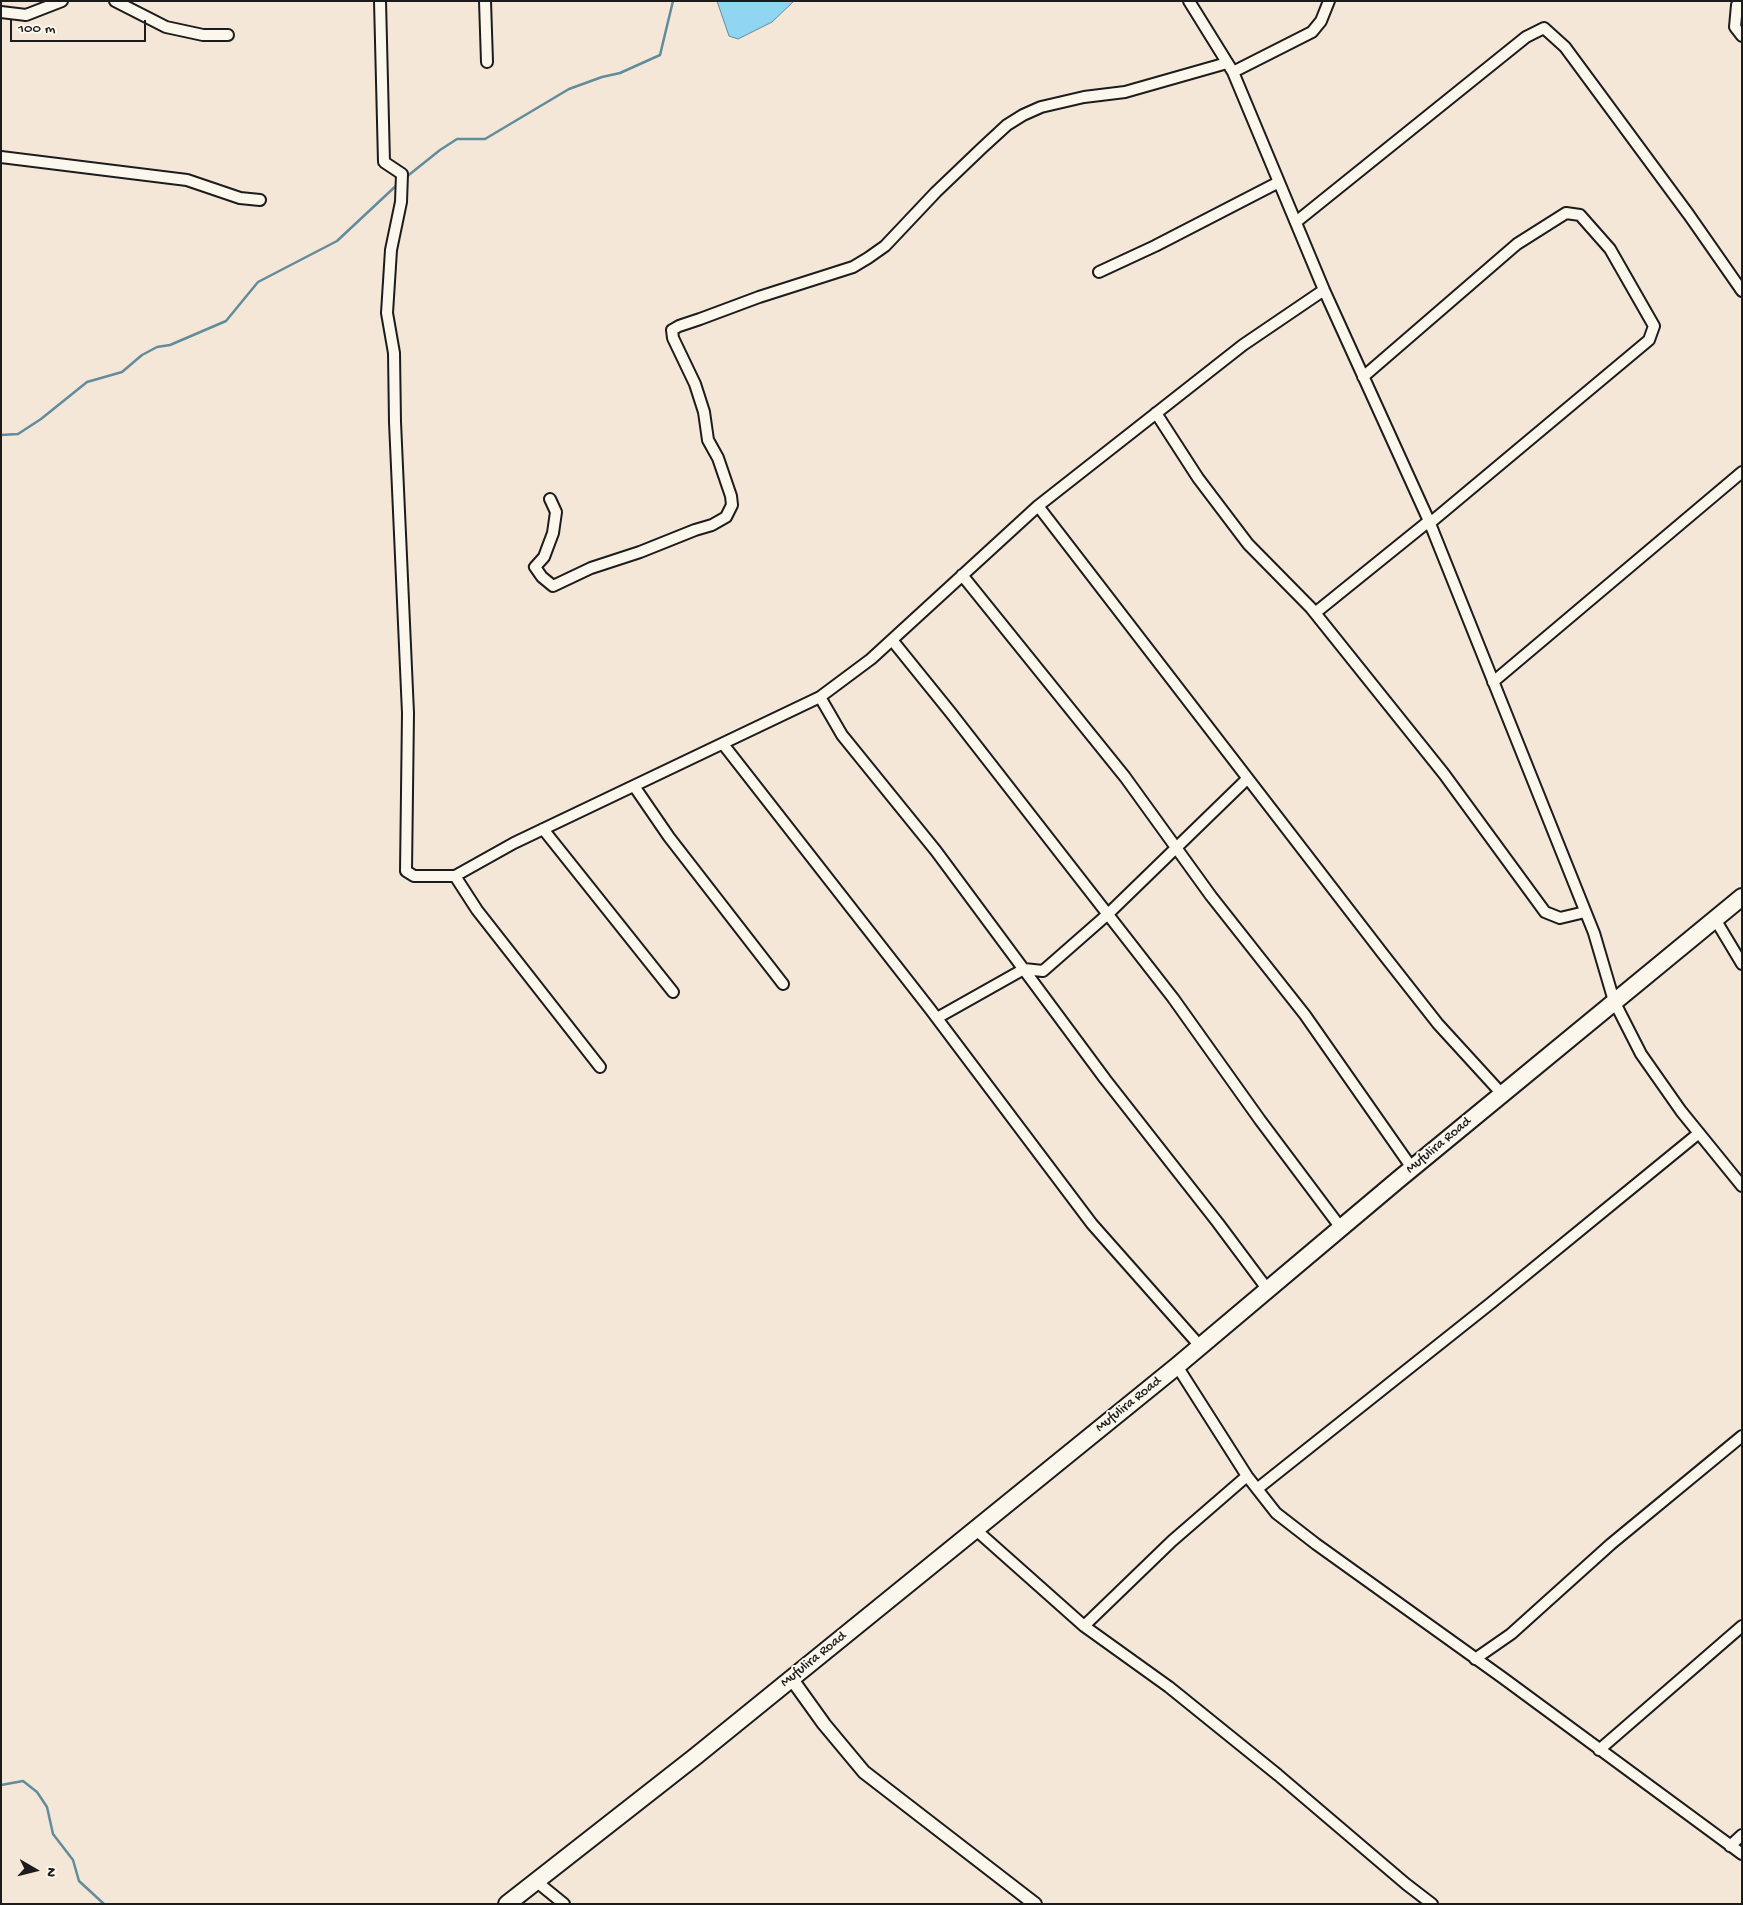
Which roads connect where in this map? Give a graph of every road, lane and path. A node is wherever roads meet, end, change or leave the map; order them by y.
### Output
1 (62, 1) edge
2 (115, 1) edge
3 (380, 1) edge
4 (485, 1) edge
5 (1189, 1) edge
6 (1329, 1) edge
7 (1740, 1) edge
8 (1, 12) edge
9 (228, 36) dead end
10 (1742, 36) edge
11 (487, 62) dead end
12 (1230, 67) junction
13 (1, 157) edge
14 (1279, 182) junction
15 (260, 200) dead end
16 (1296, 222) junction
17 (1099, 272) dead end
18 (1324, 290) junction
19 (1742, 291) edge
20 (1364, 377) junction
21 (1156, 413) junction
22 (1742, 472) edge
23 (550, 498) dead end
24 (1038, 506) junction
25 (1429, 522) junction
26 (962, 575) junction
27 (1315, 613) junction
28 (892, 640) junction
29 (1493, 682) junction
30 (820, 697) junction
31 (723, 744) junction
32 (1247, 779) junction
33 (634, 786) junction
34 (543, 830) junction
35 (1176, 848) junction
36 (455, 876) junction
37 (1742, 897) edge
38 (1585, 912) junction
39 (1108, 914) junction
40 (1715, 919) junction
41 (1742, 964) edge
42 (1024, 969) junction
43 (783, 984) dead end
44 (673, 992) dead end
45 (1614, 1001) junction
46 (936, 1018) junction
47 (600, 1067) dead end
48 (1502, 1094) junction
49 (1699, 1133) junction
50 (1412, 1168) junction
51 (1742, 1186) edge
52 (1341, 1228) junction
53 (1268, 1290) junction
54 (1200, 1346) junction
55 (1178, 1366) junction
56 (1742, 1436) edge
57 (1247, 1476) junction
58 (1257, 1489) junction
59 (976, 1530) junction
60 (1084, 1626) junction
61 (1742, 1626) edge
62 (1475, 1659) junction
63 (791, 1678) junction
64 (1599, 1750) junction
65 (1742, 1836) edge
66 (1730, 1846) junction
67 (1742, 1854) edge
68 (537, 1882) junction
69 (507, 1904) edge
70 (564, 1904) edge
71 (1035, 1904) edge
72 (1432, 1904) edge

1 - 8 street
2 - 9 street
3 - 36 street
4 - 11 street
5 - 12 street
6 - 12 street
7 - 10 street
12 - 14 street
12 - 23 street
13 - 15 street
14 - 16 street
14 - 17 street
16 - 18 street
16 - 19 street
18 - 20 street
18 - 21 street
20 - 25 street
20 - 25 street
21 - 24 street
21 - 27 street
22 - 29 street
24 - 26 street
24 - 32 street
25 - 27 street
25 - 29 street
26 - 28 street
26 - 35 street
27 - 38 street
28 - 30 street
28 - 39 street
29 - 38 street
30 - 31 street
30 - 42 street
31 - 33 street
31 - 46 street
32 - 35 street
32 - 48 street
33 - 34 street
33 - 43 street
34 - 36 street
34 - 44 street
35 - 39 street
35 - 50 street
36 - 47 street
37 - 40 main road, Mufulira Road
38 - 45 street
39 - 42 street
39 - 52 street
40 - 41 street
40 - 45 main road, Mufulira Road
42 - 46 street
42 - 53 street
45 - 48 main road, Mufulira Road
45 - 49 street
46 - 54 street
48 - 50 main road, Mufulira Road
49 - 51 street
49 - 58 street
50 - 52 main road, Mufulira Road
52 - 53 main road, Mufulira Road
53 - 54 main road, Mufulira Road
54 - 55 main road, Mufulira Road
55 - 57 street
55 - 59 main road, Mufulira Road
56 - 62 street
57 - 58 street
57 - 60 street
58 - 62 street
59 - 60 street
59 - 63 main road, Mufulira Road
60 - 72 street
61 - 64 street
62 - 64 street
63 - 68 main road, Mufulira Road
63 - 71 street
64 - 66 street
65 - 66 street
66 - 67 street
68 - 69 main road, Mufulira Road
68 - 70 street

